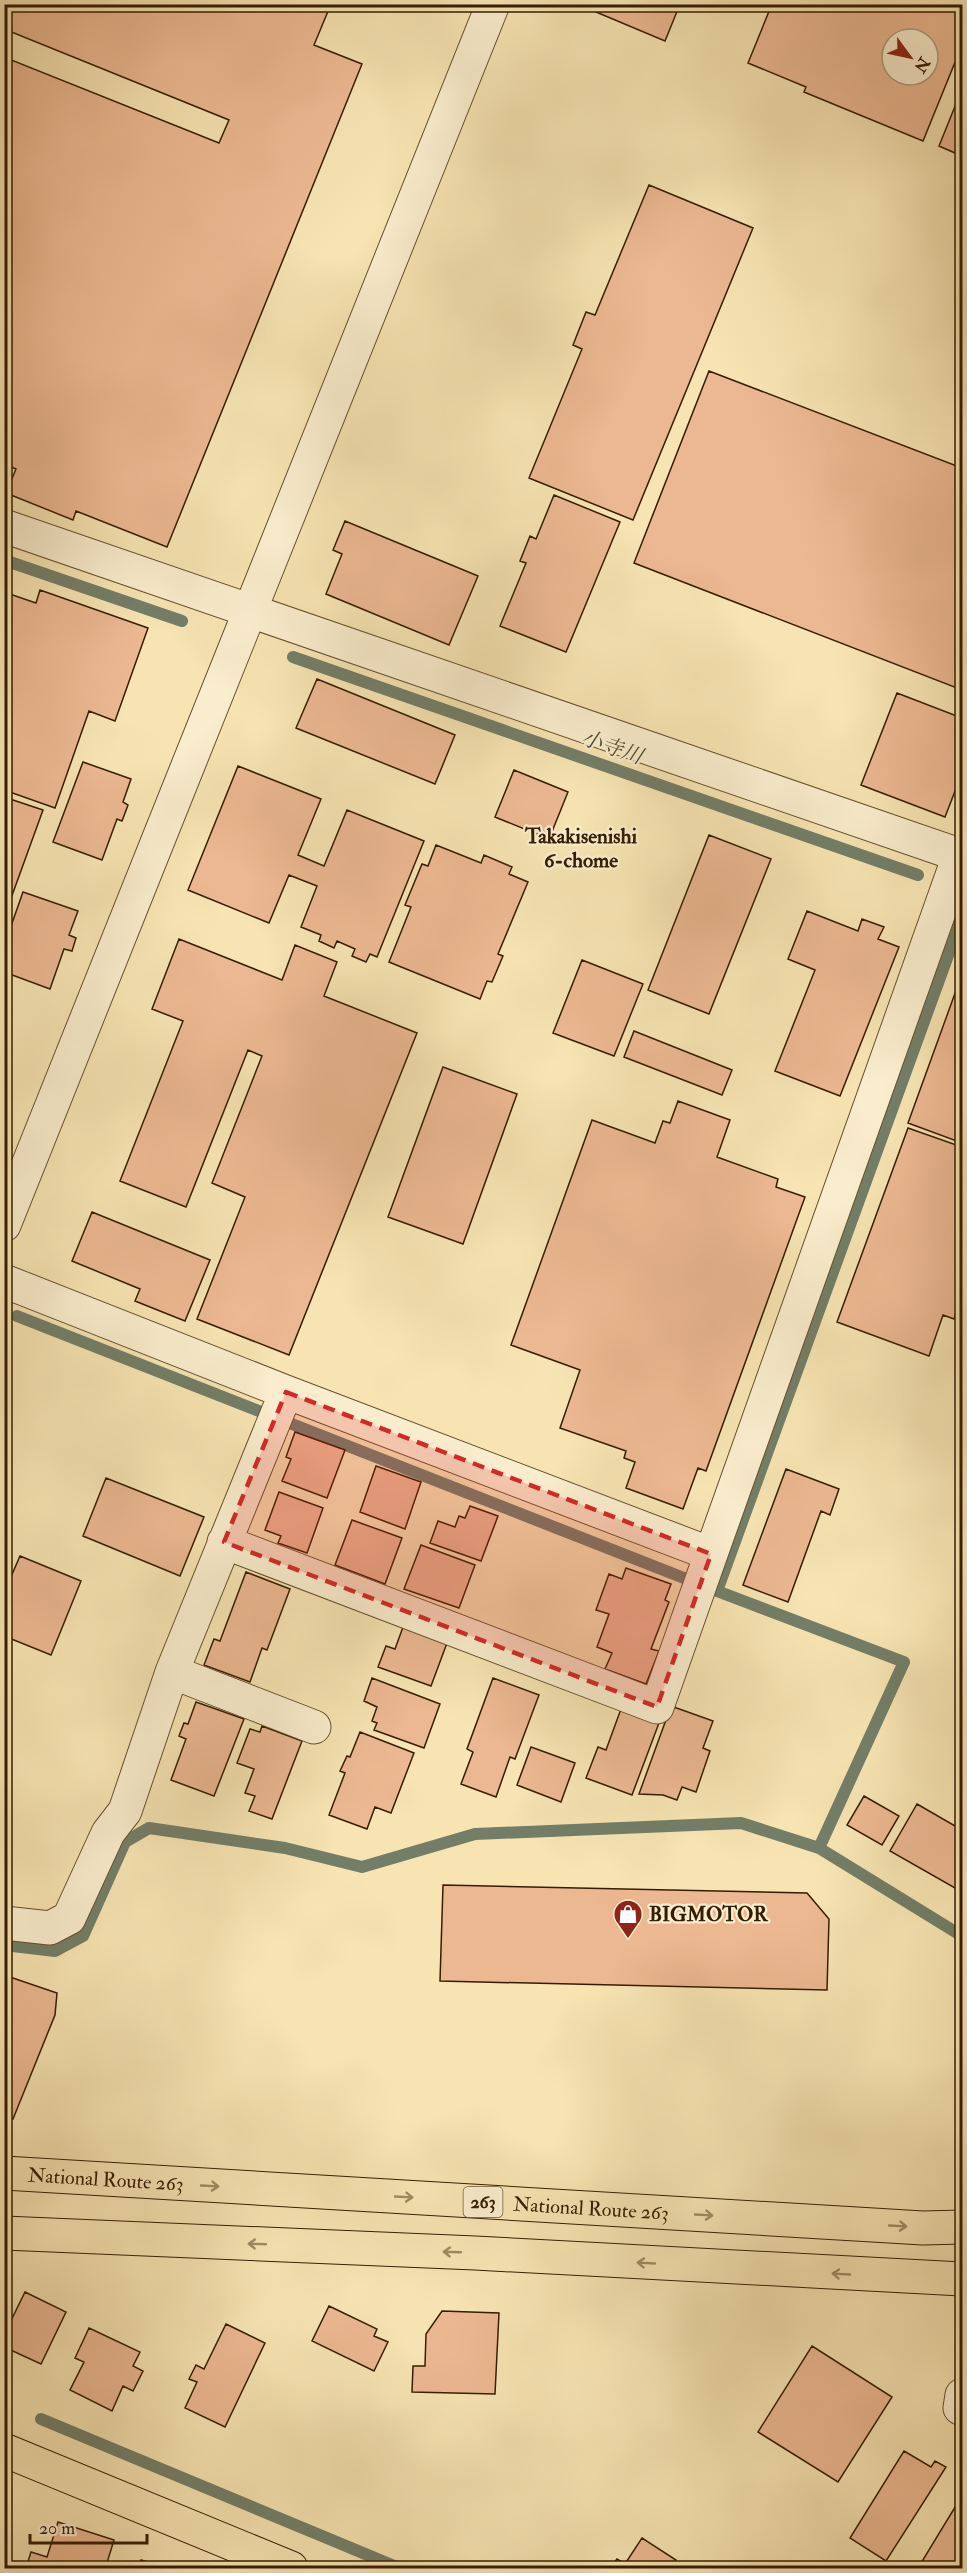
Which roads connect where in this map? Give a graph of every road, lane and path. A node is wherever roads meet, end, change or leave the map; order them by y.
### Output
1 (493, 4) edge
2 (4, 526) edge
3 (249, 611) junction
4 (961, 856) edge
5 (4, 1225) edge
6 (4, 1281) edge
7 (279, 1409) junction
8 (224, 1542) junction
9 (704, 1574) junction
10 (172, 1672) junction
11 (314, 1727) dead end
12 (4, 1923) edge
13 (4, 2174) edge
14 (963, 2227) edge
15 (4, 2233) edge
16 (963, 2279) edge
17 (4, 2450) edge
18 (291, 2568) edge

1 - 3 street
2 - 3 street
3 - 4 street
3 - 5 street
4 - 9 street
6 - 7 street
7 - 8 street
7 - 9 street
8 - 9 street
8 - 10 street
10 - 11 street
10 - 12 street
13 -> 14 highway, National Route 263 / 263
16 -> 15 highway
17 - 18 highway

